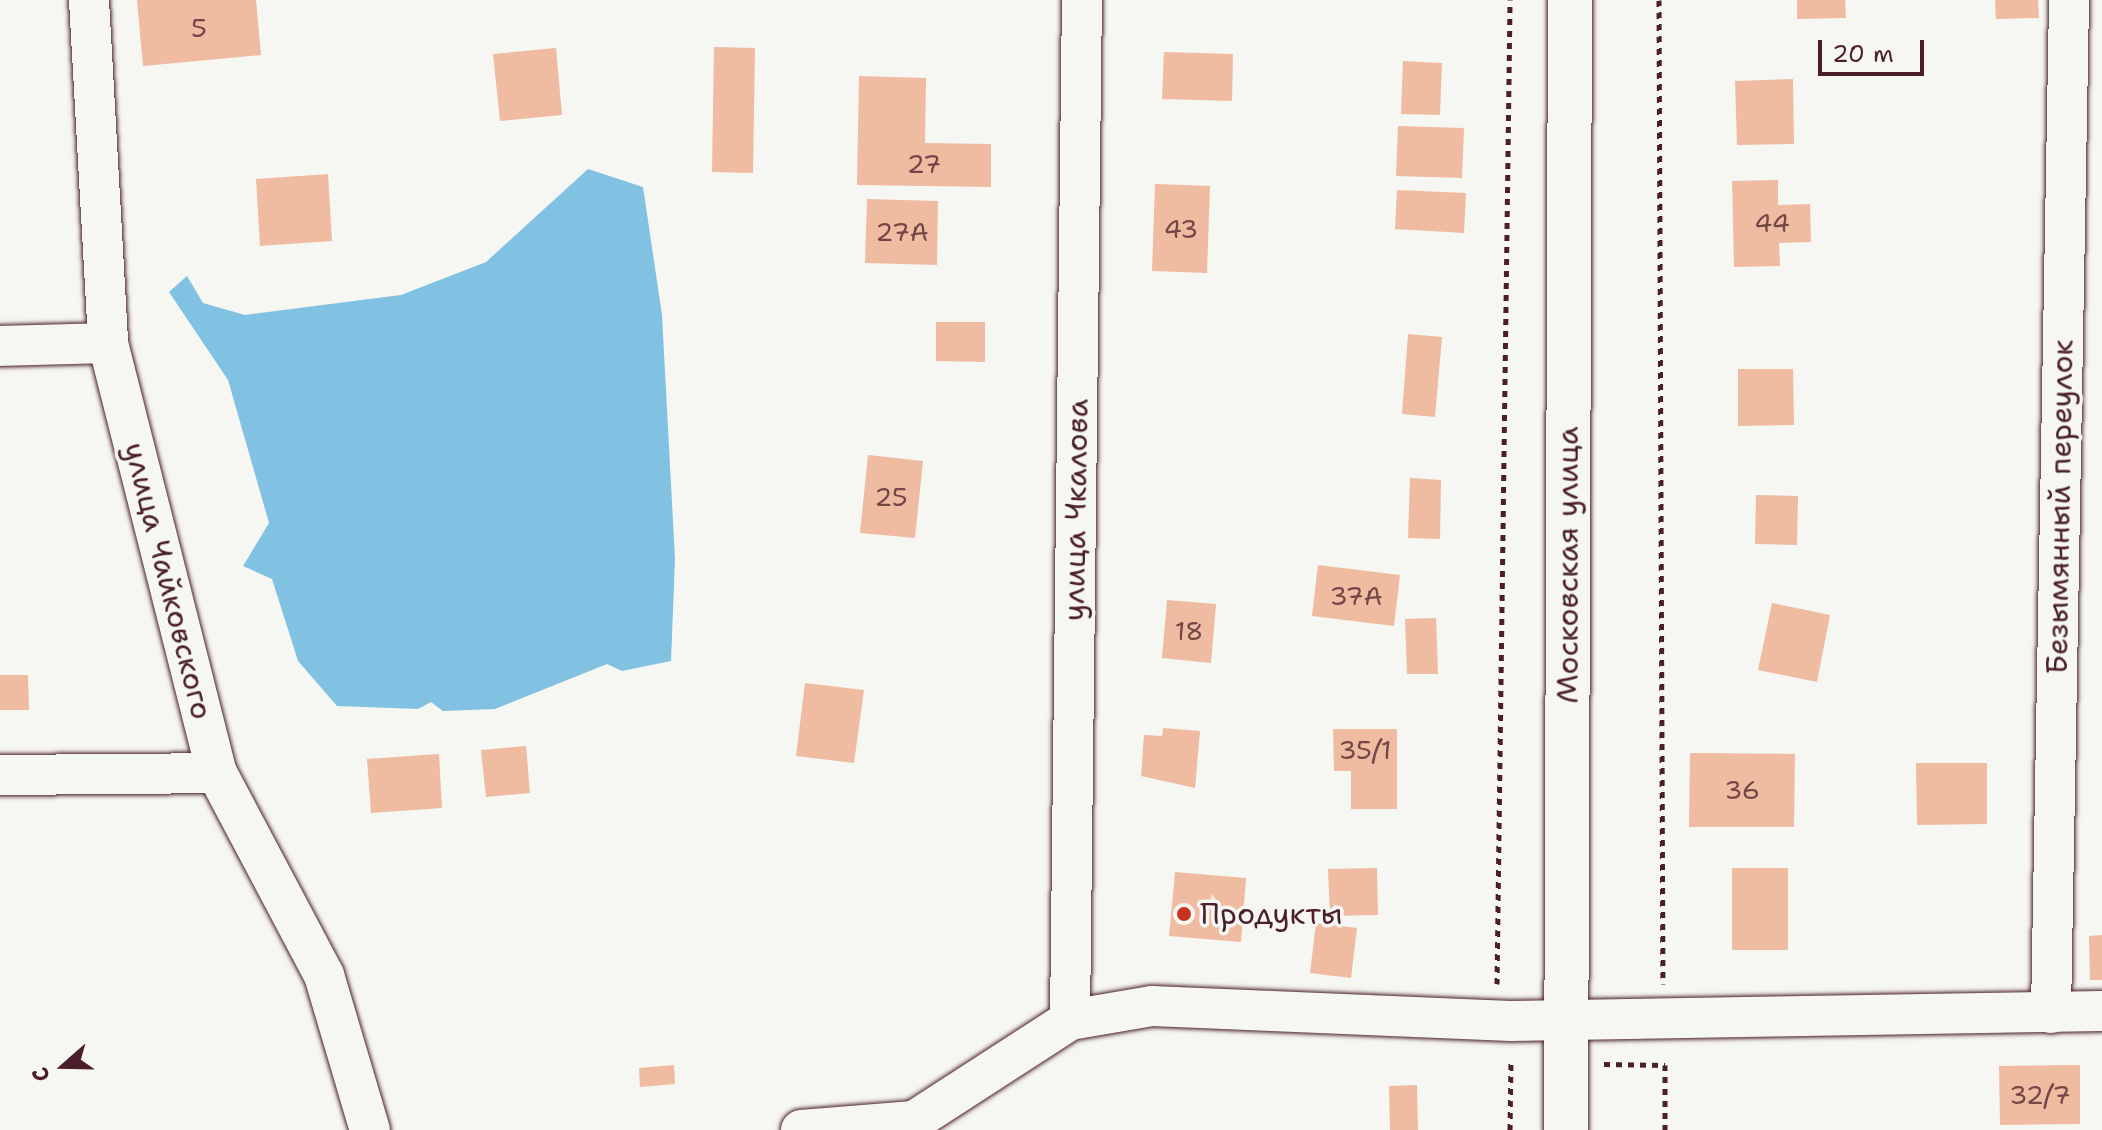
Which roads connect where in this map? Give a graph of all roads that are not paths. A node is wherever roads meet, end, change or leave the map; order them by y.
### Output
1 (89, 0) edge
2 (1082, 0) edge
3 (1570, 0) edge
4 (2069, 0) edge
5 (108, 343) junction
6 (0, 346) edge
7 (217, 773) junction
8 (0, 775) edge
9 (2102, 1011) edge
10 (2051, 1013) junction
11 (1566, 1019) junction
12 (1070, 1020) junction
13 (914, 1125) edge
14 (370, 1130) edge
15 (801, 1130) edge
16 (1566, 1130) edge

1 - 5 street, улица Чайковского
2 - 12 street, улица Чкалова
3 - 11 main road, Московская улица
4 - 10 street, Безымянный переулок
5 - 6 street
5 - 7 street, улица Чайковского
7 - 8 street
7 - 14 street, улица Чайковского
9 - 10 street
10 - 11 street
11 - 12 street
11 - 16 main road, Московская улица
12 - 13 street
13 - 15 street

